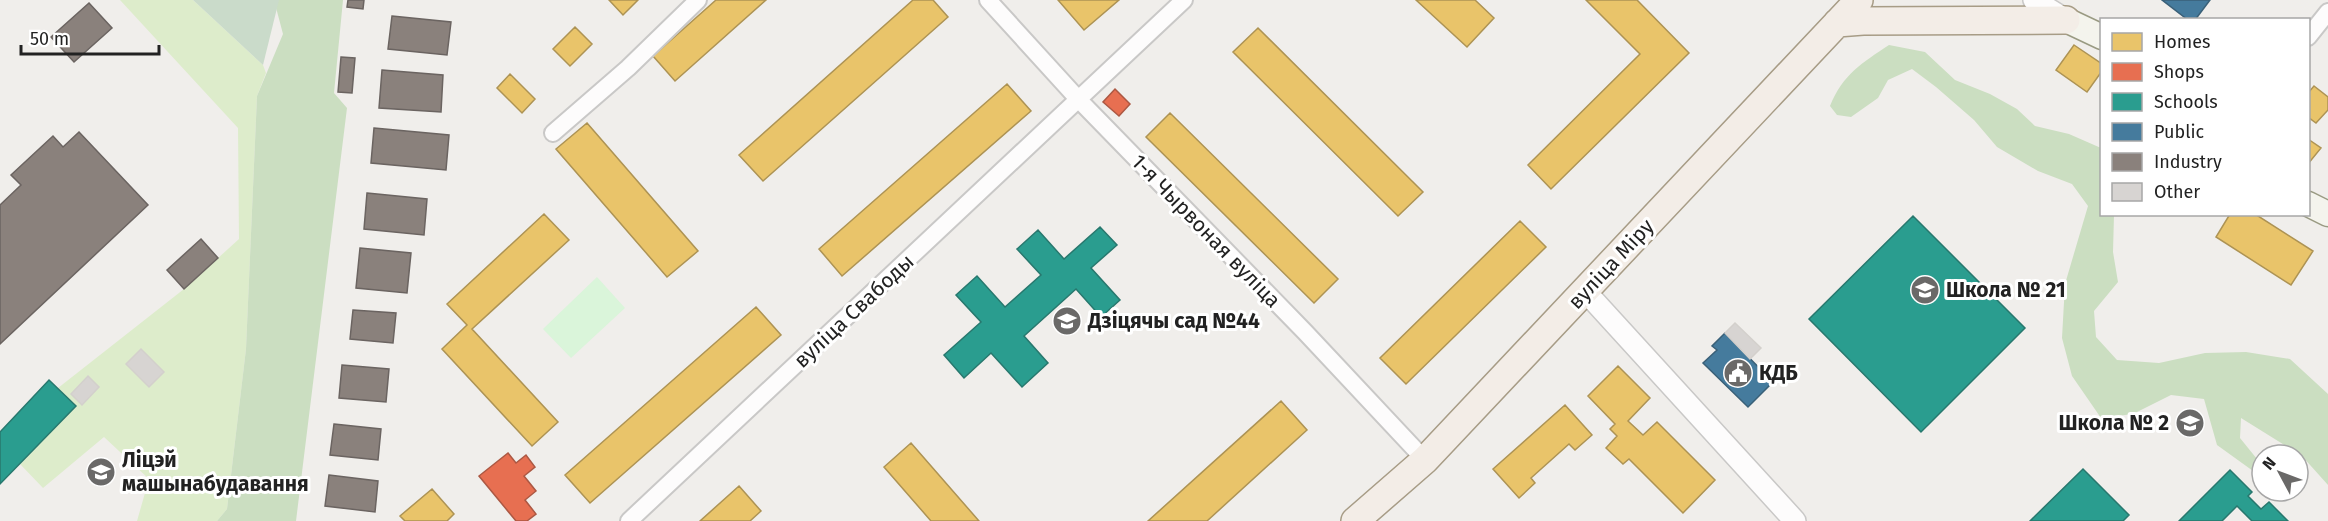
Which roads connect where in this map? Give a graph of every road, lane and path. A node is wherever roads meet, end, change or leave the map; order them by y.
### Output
1 (698, 0) edge
2 (988, 0) edge
3 (1184, 0) edge
4 (1859, 0) edge
5 (2034, 0) edge
6 (2328, 12) edge
7 (2066, 20) junction
8 (1837, 23) junction
9 (2310, 34) edge
10 (2100, 36) edge
11 (1079, 100) junction
12 (553, 133) dead end
13 (2310, 205) edge
14 (2328, 214) edge
15 (1586, 291) junction
16 (1425, 460) junction
17 (629, 521) edge
18 (1356, 521) edge
19 (1795, 521) edge

1 - 12 street
2 - 11 street, 1-я Чырвоная вуліца
3 - 11 street, вуліца Свабоды
4 - 8 main road, вуліца Міру
5 - 7 street
6 - 9 street
7 - 8 main road
7 - 10 main road
8 - 15 main road, вуліца Міру
11 - 16 street, 1-я Чырвоная вуліца
11 - 17 street, вуліца Свабоды
13 - 14 main road
15 - 16 main road, вуліца Міру
15 - 19 street
16 - 18 main road, вуліца Міру

